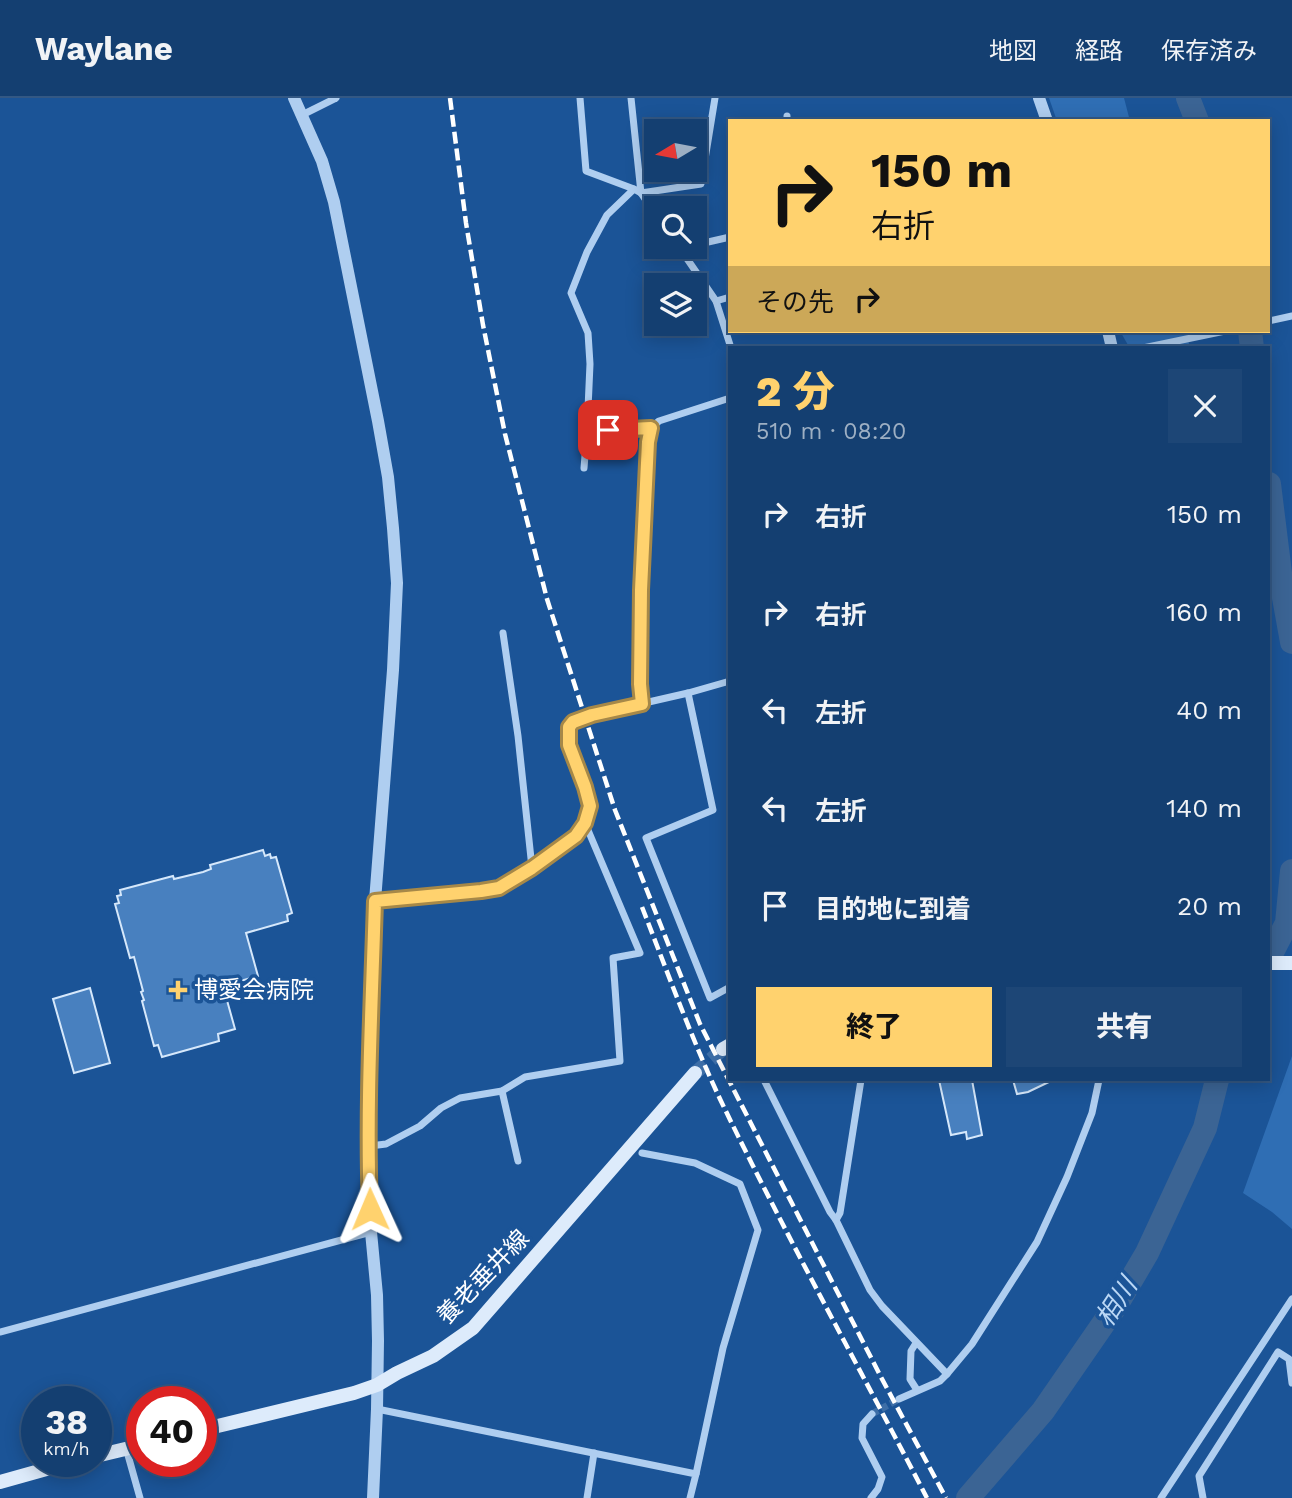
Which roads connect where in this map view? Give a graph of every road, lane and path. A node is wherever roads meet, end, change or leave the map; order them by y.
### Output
1 (293, 98) edge
2 (336, 98) edge
3 (580, 98) edge
4 (631, 98) edge
5 (715, 98) edge
6 (1039, 98) edge
7 (302, 115) junction
8 (1046, 119) edge
9 (637, 191) junction
10 (644, 200) edge
11 (728, 237) edge
12 (707, 242) edge
13 (689, 259) edge
14 (728, 298) edge
15 (716, 301) junction
16 (1292, 316) edge
17 (1270, 321) edge
18 (1215, 333) edge
19 (730, 346) edge
20 (1153, 346) edge
21 (728, 399) edge
22 (651, 428) junction
23 (587, 431) junction
24 (584, 468) dead end
25 (503, 633) dead end
26 (728, 682) edge
27 (688, 693) junction
28 (642, 704) junction
29 (585, 823) junction
30 (532, 868) junction
31 (375, 901) junction
32 (1270, 963) edge
33 (1292, 963) edge
34 (728, 988) edge
35 (695, 1073) tunnel mouth
36 (764, 1081) edge
37 (861, 1081) edge
38 (1099, 1081) edge
39 (502, 1091) junction
40 (370, 1146) junction
41 (642, 1153) dead end
42 (518, 1161) dead end
43 (836, 1220) junction
44 (371, 1232) junction
45 (1292, 1299) edge
46 (0, 1332) edge
47 (916, 1343) junction
48 (947, 1374) junction
49 (1292, 1383) edge
50 (377, 1385) junction
51 (917, 1390) junction
52 (899, 1399) tunnel mouth
53 (377, 1409) junction
54 (872, 1414) dead end
55 (217, 1426) edge
56 (126, 1448) edge
57 (112, 1452) edge
58 (594, 1453) junction
59 (696, 1474) junction
60 (21, 1476) edge
61 (134, 1477) edge
62 (0, 1482) edge
63 (140, 1498) edge
64 (373, 1498) edge
65 (587, 1498) edge
66 (690, 1498) edge
67 (871, 1498) edge
68 (1161, 1498) edge
69 (1203, 1498) edge

1 - 7 street
2 - 7 street
3 - 9 street
4 - 9 street
5 - 9 street
6 - 8 street
7 - 31 street
9 - 10 street
9 - 23 street
11 - 12 street
13 - 15 street
14 - 15 street
15 - 19 street
16 - 17 street
18 - 20 street
21 - 22 street
22 - 23 street
22 - 28 street
23 - 24 street
25 - 30 street
26 - 27 street
27 - 28 street
27 - 34 street
28 - 29 street
29 - 30 street
29 - 39 street
30 - 31 street
31 - 40 street
32 - 33 main road
35 - 50 main road, 養老垂井線
36 - 43 street
37 - 43 street
38 - 48 street
39 - 40 street
39 - 42 street
40 - 44 street
41 - 59 street
43 - 47 street
44 - 46 street
44 - 50 street
45 - 68 street
47 - 48 street
47 - 51 street
48 - 51 street
49 - 69 street
50 - 53 street
50 - 55 main road, 養老垂井線
51 - 52 street
53 - 58 street
53 - 64 street
54 - 67 street
56 - 57 main road
58 - 59 street
58 - 65 street
59 - 66 street
60 - 62 main road
61 - 63 street

